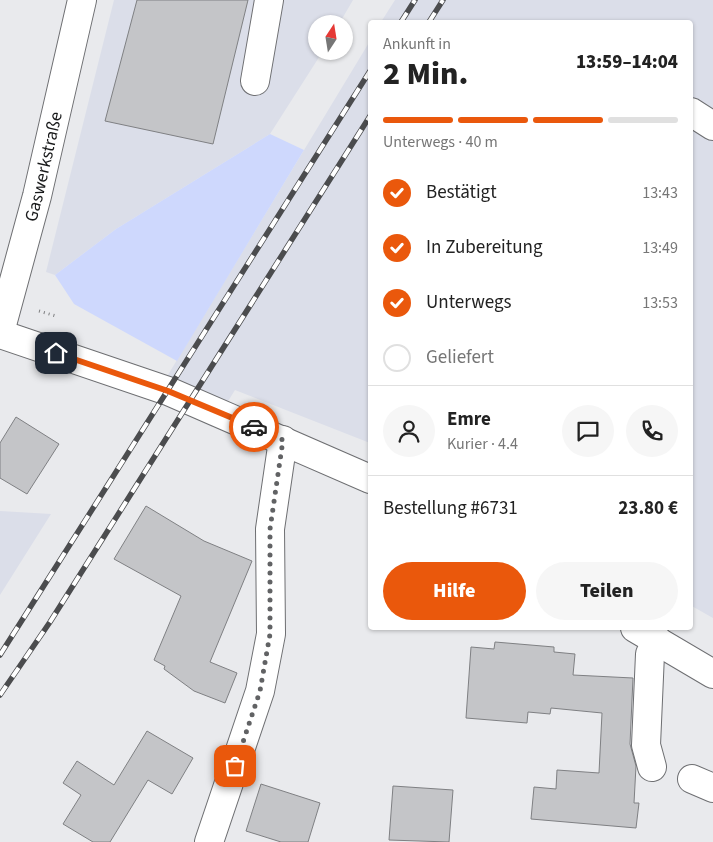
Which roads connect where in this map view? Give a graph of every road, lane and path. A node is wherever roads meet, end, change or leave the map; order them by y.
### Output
1 (82, 0) edge
2 (269, 0) edge
3 (255, 81) dead end
4 (693, 113) edge
5 (713, 126) edge
6 (0, 333) edge
7 (283, 440) junction
8 (368, 478) edge
9 (646, 634) edge
10 (713, 674) edge
11 (652, 767) dead end
12 (208, 842) edge

1 - 6 street, Gaswerkstraße
2 - 3 street
4 - 5 street
6 - 7 street
7 - 8 street
7 - 12 street
9 - 10 street
9 - 11 street

